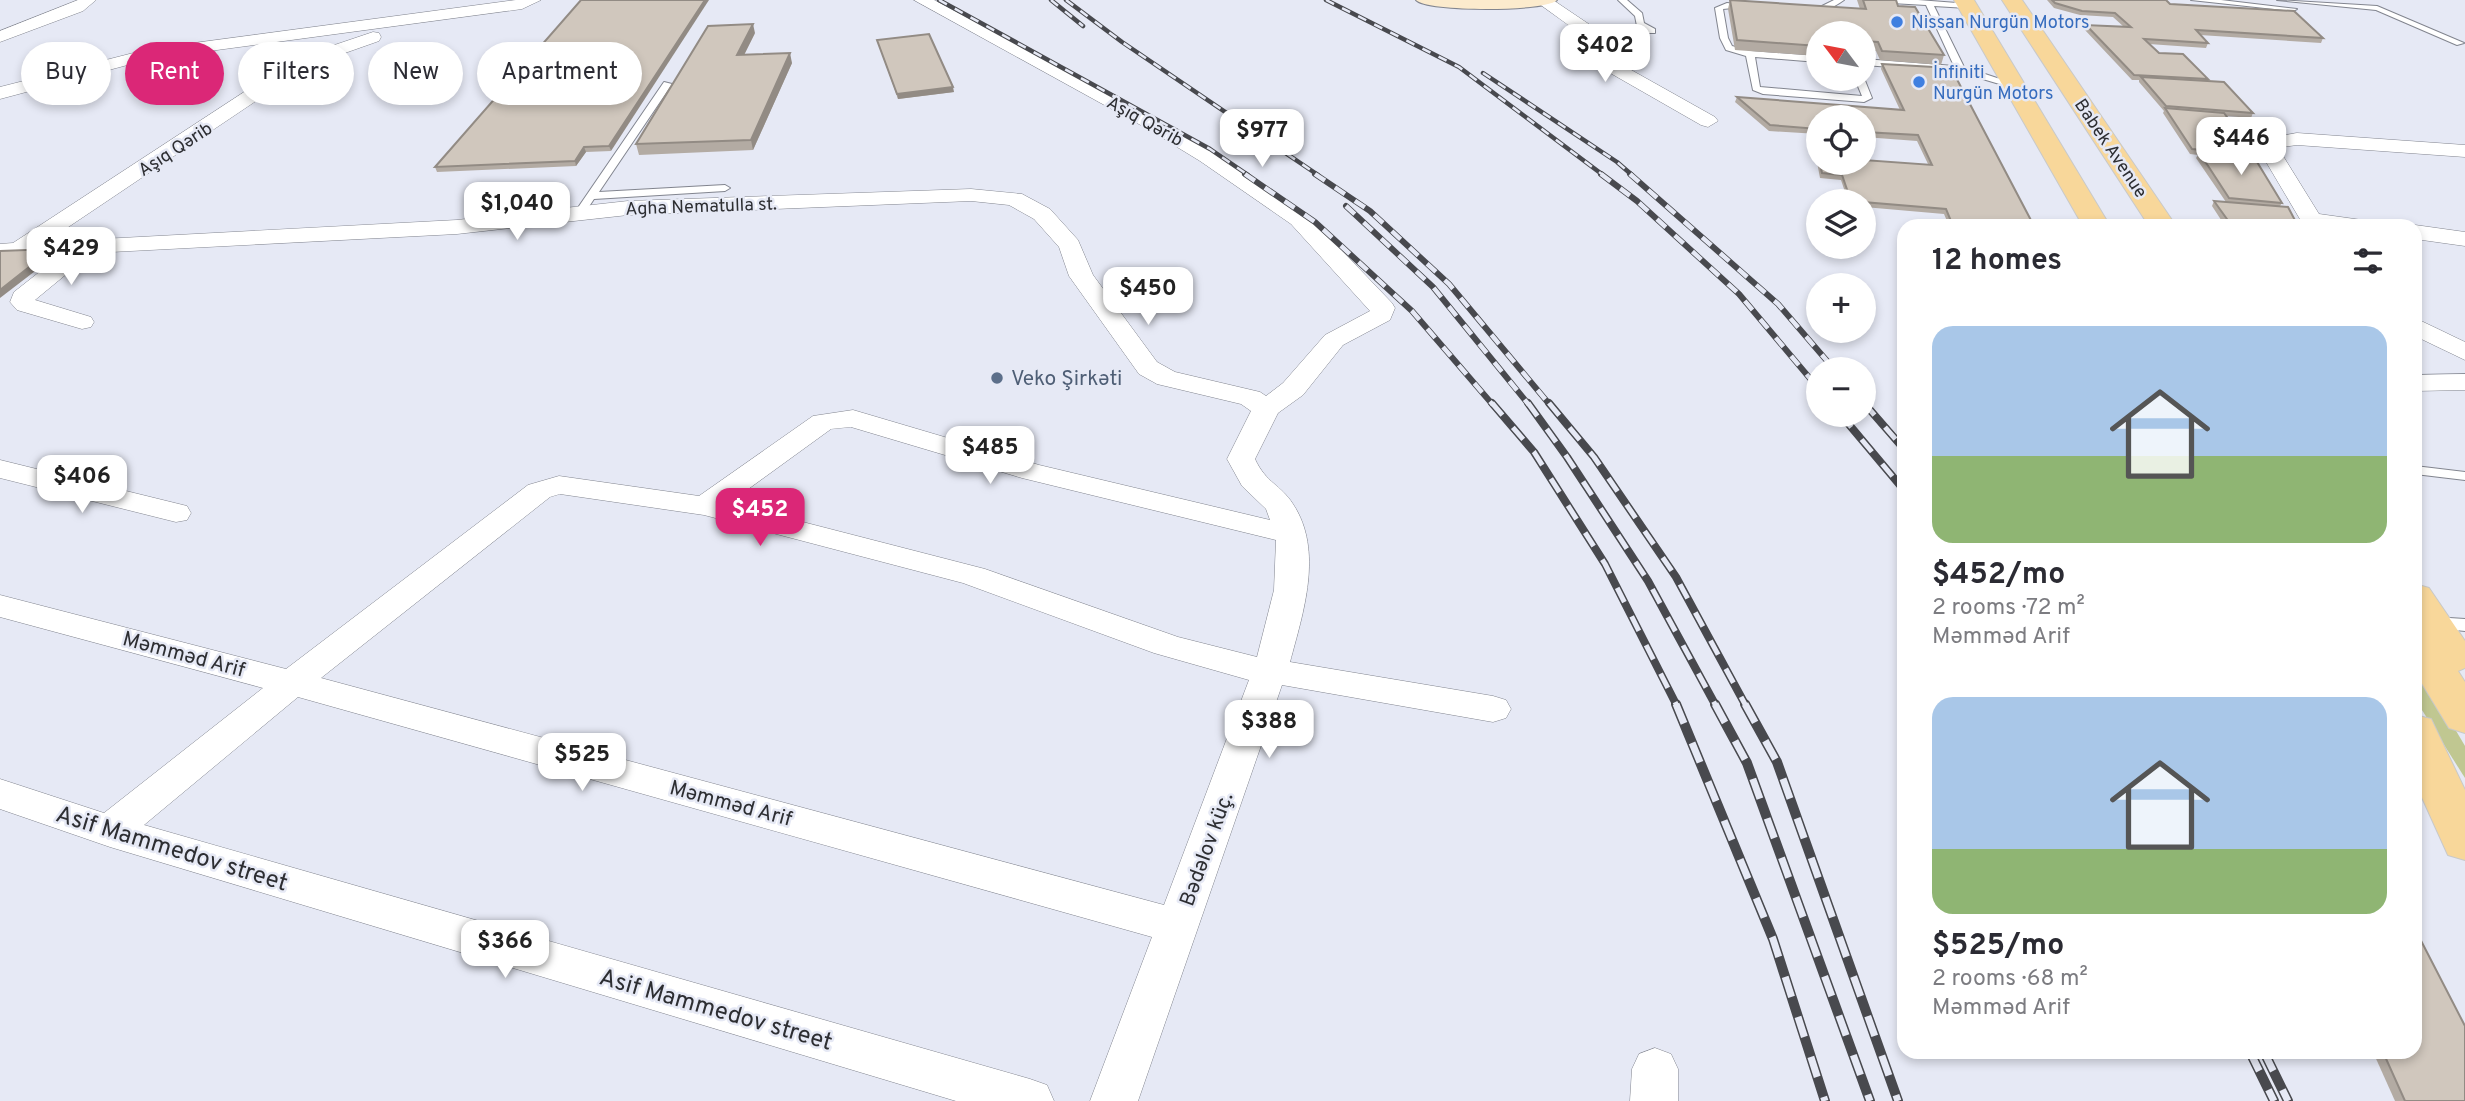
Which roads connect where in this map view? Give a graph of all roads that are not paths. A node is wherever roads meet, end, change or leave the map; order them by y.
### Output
1 (88, 0) edge
2 (533, 0) edge
3 (922, 0) edge
4 (1426, 0) edge
5 (1545, 0) edge
6 (1622, 0) edge
7 (1840, 0) edge
8 (1874, 0) edge
9 (2011, 0) edge
10 (2195, 0) edge
11 (2280, 0) edge
12 (1512, 1) edge
13 (1929, 3) junction
14 (1966, 3) edge
15 (1763, 7) edge
16 (1799, 9) edge
17 (2302, 10) dead end
18 (409, 18) junction
19 (1652, 31) dead end
20 (0, 37) edge
21 (2460, 43) dead end
22 (1750, 54) junction
23 (1806, 58) edge
24 (1876, 63) edge
25 (1960, 68) junction
26 (667, 84) dead end
27 (2013, 85) junction
28 (1864, 91) edge
29 (1, 93) edge
30 (1708, 121) dead end
31 (2465, 152) edge
32 (2059, 162) junction
33 (725, 188) dead end
34 (586, 204) junction
35 (2092, 219) edge
36 (2104, 219) edge
37 (2159, 219) edge
38 (2311, 219) edge
39 (2422, 233) edge
40 (2465, 240) edge
41 (85, 247) junction
42 (9, 250) edge
43 (82, 323) dead end
44 (2422, 330) edge
45 (2465, 352) edge
46 (2465, 382) edge
47 (2422, 383) edge
48 (1266, 409) junction
49 (2422, 471) edge
50 (6, 474) edge
51 (2465, 476) edge
52 (705, 506) junction
53 (176, 513) dead end
54 (1290, 534) junction
55 (0, 606) edge
56 (2432, 621) edge
57 (1270, 671) junction
58 (2465, 673) edge
59 (292, 683) junction
60 (1493, 709) dead end
61 (2465, 717) edge
62 (2422, 746) edge
63 (2422, 775) edge
64 (0, 794) edge
65 (110, 831) junction
66 (2465, 841) edge
67 (2465, 847) edge
68 (1178, 926) junction
69 (1030, 1101) edge
70 (1114, 1101) edge

1 - 20 street
2 - 18 street
3 - 48 street, Aşıq Qərib
4 - 12 street
5 - 12 street
5 - 30 street
6 - 19 lane
7 - 16 lane
8 - 13 lane
9 - 37 main road, Babek Avenue
10 - 17 lane
11 - 21 lane
13 - 14 lane
13 - 25 lane
14 - 27 main road
15 - 22 lane
18 - 29 street
18 - 42 street, Aşıq Qərib
22 - 23 lane
22 - 28 lane
24 - 25 lane
25 - 27 lane
26 - 34 lane
27 - 32 main road
31 - 38 street
32 - 35 main road
32 - 36 main road
33 - 34 lane
34 - 41 street, Agha Nematulla st.
34 - 48 street, Agha Nematulla st.
39 - 40 street
41 - 42 street, Agha Nematulla st.
41 - 43 street
44 - 45 street
46 - 47 street
48 - 54 street, Bədəlov küç.
49 - 51 lane
50 - 53 street
52 - 54 street
52 - 57 street
52 - 59 street
54 - 57 street, Bədəlov küç.
55 - 59 street, Məmməd Arif
56 - 58 main road
56 - 61 main road
57 - 60 street
57 - 68 street, Bədəlov küç.
59 - 65 street
59 - 68 street, Məmməd Arif
62 - 66 main road
63 - 67 main road
64 - 65 street, Asif Mammedov street
65 - 69 street, Asif Mammedov street
68 - 70 street, Bədəlov küç.

